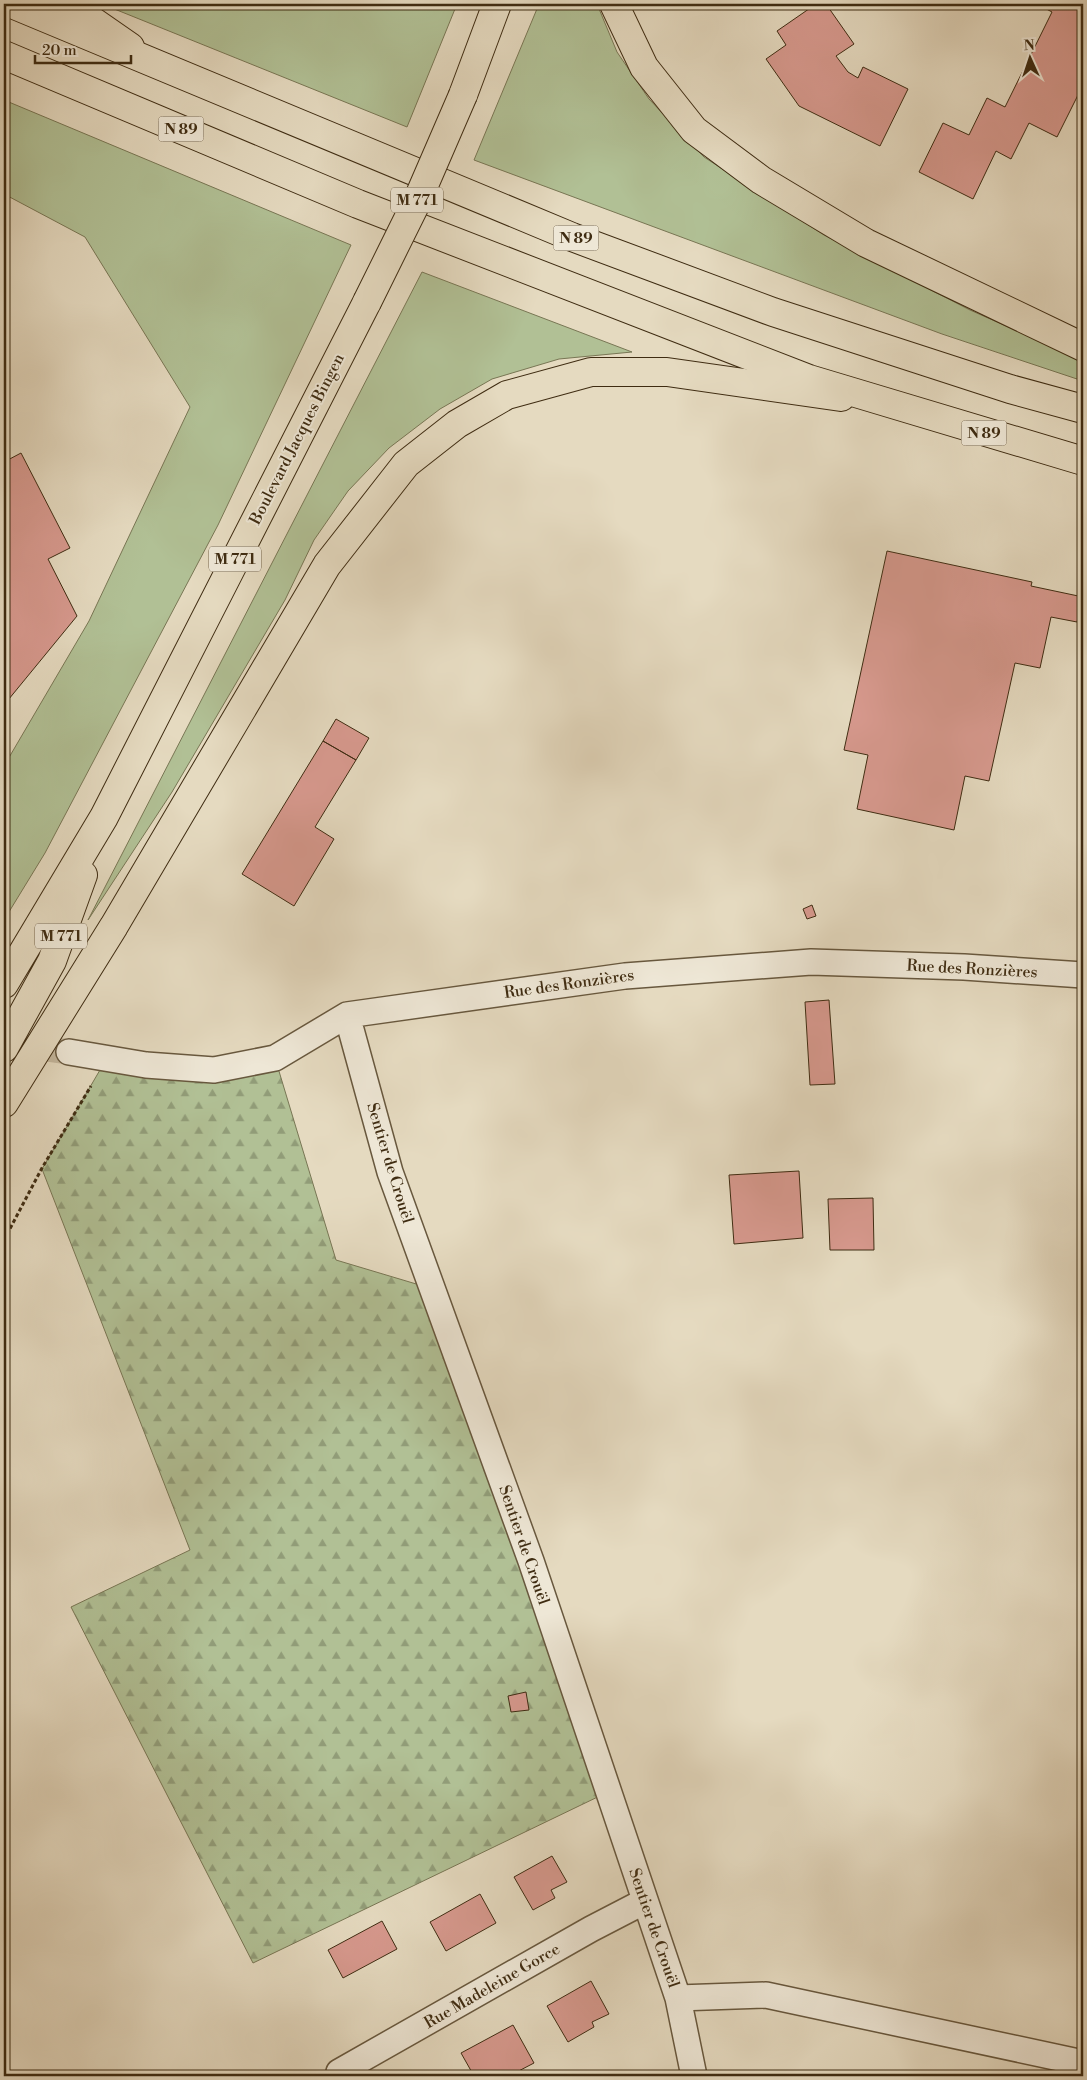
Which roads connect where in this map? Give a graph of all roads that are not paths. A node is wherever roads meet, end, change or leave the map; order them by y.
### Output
1 (12, 4) edge
2 (68, 4) edge
3 (497, 4) edge
4 (614, 4) edge
5 (4, 55) edge
6 (152, 62) junction
7 (1083, 347) edge
8 (884, 403) junction
9 (1083, 409) edge
10 (1083, 462) edge
11 (104, 817) junction
12 (1083, 975) edge
13 (4, 984) edge
14 (347, 1016) junction
15 (4, 1048) edge
16 (69, 1052) tunnel mouth
17 (4, 1102) edge
18 (645, 1901) junction
19 (678, 1998) junction
20 (1083, 2063) edge
21 (339, 2072) dead end
22 (694, 2076) edge

1 - 6 highway, N 89
2 - 6 highway
3 - 11 highway, Boulevard Jacques Bingen / M 771, bridge
4 - 7 highway
5 - 8 highway, N 89
6 - 9 highway, N 89
8 - 10 highway, N 89
8 - 17 highway
11 - 13 highway, Boulevard Jacques Bingen / M 771
11 - 15 highway, Boulevard Jacques Bingen / M 771
12 - 14 street, Rue des Ronzières
14 - 16 street, Rue des Ronzières
14 - 18 street, Sentier de Crouël
18 - 19 street, Sentier de Crouël
18 - 21 street, Rue Madeleine Gorce
19 - 20 street
19 - 22 street, Sentier de Crouël

